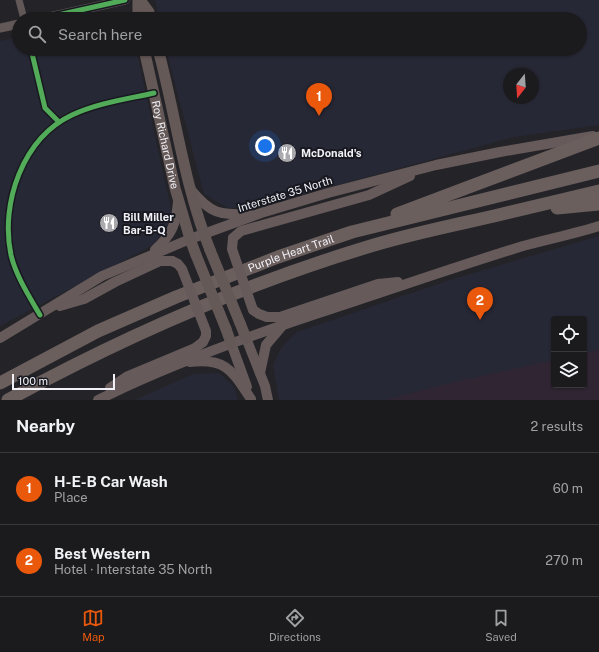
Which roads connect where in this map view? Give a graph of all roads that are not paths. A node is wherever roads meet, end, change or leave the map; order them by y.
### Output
1 (19, 0) edge
2 (125, 0) edge
3 (139, 0) edge
4 (22, 12) edge
5 (71, 12) edge
6 (138, 12) edge
7 (149, 12) edge
8 (12, 25) edge
9 (0, 28) edge
10 (33, 56) edge
11 (146, 56) edge
12 (160, 56) edge
13 (154, 93) junction
14 (59, 122) junction
15 (599, 136) edge
16 (436, 165) junction
17 (599, 171) edge
18 (190, 189) junction
19 (599, 191) edge
20 (178, 200) junction
21 (599, 204) edge
22 (261, 214) junction
23 (502, 214) junction
24 (599, 226) edge
25 (352, 232) junction
26 (203, 234) junction
27 (190, 239) junction
28 (152, 254) junction
29 (421, 279) junction
30 (44, 312) junction
31 (282, 326) junction
32 (0, 338) edge
33 (246, 338) junction
34 (231, 343) junction
35 (178, 364) junction
36 (260, 375) junction
37 (0, 383) edge
38 (8, 400) edge
39 (92, 400) edge
40 (98, 400) edge
41 (251, 400) edge
42 (268, 400) edge

1 - 4 street
2 - 5 street
3 - 6 main road
3 - 7 main road
8 - 9 street
10 - 14 street
11 - 13 main road, Roy Richard Drive
12 - 18 main road, Roy Richard Drive
13 - 14 street
13 - 20 main road, Roy Richard Drive
14 - 30 street
15 - 16 main road, Interstate 35 North
15 - 25 highway
16 - 22 main road, Interstate 35 North
16 - 29 main road, bridge
17 - 25 highway, Purple Heart Trail
18 - 22 main road
18 - 26 main road, Roy Richard Drive
19 - 23 highway, Purple Heart Trail
20 - 27 main road, Roy Richard Drive
20 - 28 main road
21 - 23 highway
22 - 26 main road, Interstate 35 North
23 - 38 highway, Purple Heart Trail
24 - 29 main road
25 - 37 highway, Purple Heart Trail
26 - 27 main road, Interstate 35 North
26 - 33 main road, Roy Richard Drive, bridge
27 - 28 main road, Interstate 35 North
27 - 34 main road, Roy Richard Drive, bridge
28 - 30 main road, Interstate 35 North
29 - 31 main road
30 - 32 main road, Interstate 35 North
30 - 39 main road, bridge
31 - 33 main road
31 - 36 main road
33 - 34 main road
33 - 36 main road
34 - 35 main road
34 - 41 main road
35 - 40 main road
35 - 41 main road
36 - 42 main road

